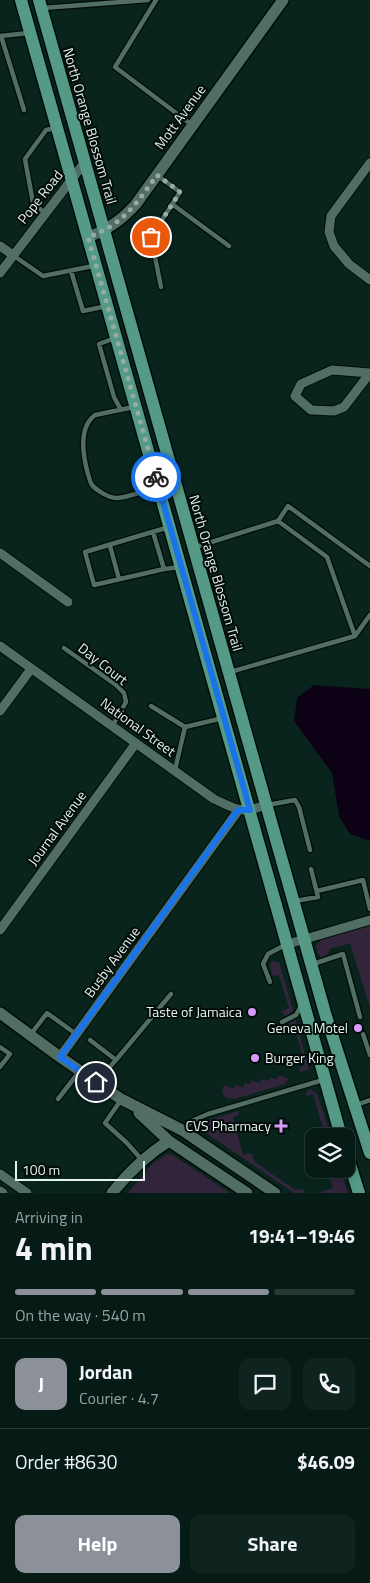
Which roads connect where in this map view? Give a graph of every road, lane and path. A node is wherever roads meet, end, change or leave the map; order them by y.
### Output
1 (21, 0) edge
2 (148, 0) edge
3 (156, 0) edge
4 (284, 0) edge
5 (40, 4) edge
6 (31, 33) junction
7 (0, 36) edge
8 (24, 110) dead end
9 (193, 125) junction
10 (58, 128) junction
11 (85, 162) junction
12 (370, 163) edge
13 (157, 175) junction
14 (72, 179) junction
15 (172, 204) junction
16 (45, 213) junction
17 (104, 231) junction
18 (88, 237) junction
19 (0, 246) edge
20 (229, 246) dead end
21 (13, 255) junction
22 (96, 265) junction
23 (71, 270) junction
24 (0, 273) edge
25 (369, 279) edge
26 (160, 287) dead end
27 (108, 306) junction
28 (116, 338) junction
29 (370, 373) edge
30 (136, 407) junction
31 (121, 410) junction
32 (159, 487) junction
33 (278, 521) junction
34 (187, 526) junction
35 (170, 527) junction
36 (153, 532) junction
37 (110, 546) junction
38 (193, 548) junction
39 (0, 552) edge
40 (181, 566) junction
41 (370, 566) edge
42 (164, 569) junction
43 (119, 579) junction
44 (68, 602) dead end
45 (370, 615) edge
46 (355, 636) junction
47 (0, 646) edge
48 (64, 648) dead end
49 (31, 669) junction
50 (228, 672) junction
51 (151, 706) dead end
52 (0, 712) edge
53 (224, 717) junction
54 (113, 725) junction
55 (185, 727) junction
56 (136, 742) junction
57 (175, 771) junction
58 (266, 805) junction
59 (244, 810) junction
60 (310, 850) dead end
61 (311, 869) dead end
62 (317, 891) junction
63 (294, 902) junction
64 (370, 909) edge
65 (370, 920) edge
66 (0, 930) edge
67 (304, 938) junction
68 (288, 944) junction
69 (311, 964) junction
70 (270, 982) dead end
71 (171, 994) dead end
72 (304, 1001) junction
73 (0, 1013) edge
74 (360, 1017) dead end
75 (282, 1022) dead end
76 (76, 1034) junction
77 (363, 1034) dead end
78 (30, 1035) junction
79 (90, 1040) dead end
80 (0, 1047) edge
81 (370, 1055) edge
82 (60, 1057) junction
83 (116, 1060) junction
84 (0, 1067) edge
85 (79, 1070) junction
86 (325, 1079) junction
87 (96, 1082) junction
88 (58, 1099) dead end
89 (370, 1100) edge
90 (124, 1101) junction
91 (355, 1106) junction
92 (340, 1128) edge
93 (182, 1130) junction
94 (170, 1141) junction
95 (370, 1153) edge
96 (142, 1160) junction
97 (237, 1167) junction
98 (0, 1174) edge
99 (354, 1178) edge
100 (22, 1192) edge
101 (112, 1193) edge
102 (247, 1193) edge
103 (275, 1193) edge
104 (359, 1193) edge

1 - 6 main road
2 - 5 lane
3 - 9 lane
4 - 9 main road, Mott Avenue
5 - 11 main road, North Orange Blossom Trail
6 - 7 lane
6 - 10 main road
7 - 8 lane
9 - 13 main road, Mott Avenue
10 - 14 main road
10 - 16 lane
11 - 14 street, Pope Road
11 - 17 main road, North Orange Blossom Trail
12 - 25 street
13 - 15 lane
13 - 17 main road, Mott Avenue
14 - 16 street, Pope Road
14 - 18 main road
15 - 20 lane
15 - 26 lane
16 - 21 street, Pope Road
17 - 18 main road, Mott Avenue
17 - 34 main road, North Orange Blossom Trail
18 - 22 main road
19 - 21 street
21 - 23 lane
21 - 24 street, Pope Road
22 - 23 lane
22 - 27 main road
23 - 27 lane
27 - 28 main road
28 - 30 main road
28 - 31 lane
29 - 29 street
30 - 31 lane
30 - 32 main road
31 - 32 lane
32 - 35 main road
33 - 38 lane
33 - 41 lane
33 - 46 lane
34 - 35 street
34 - 38 main road, North Orange Blossom Trail
35 - 36 lane
35 - 40 main road
36 - 37 lane
36 - 42 lane
37 - 43 lane
37 - 43 lane
38 - 50 main road, North Orange Blossom Trail
39 - 44 street
40 - 42 lane
40 - 53 main road
42 - 43 lane
45 - 46 lane
46 - 50 lane
47 - 49 street, National Street
48 - 54 lane, Day Court
49 - 52 street
49 - 54 street, National Street
50 - 58 main road, North Orange Blossom Trail
51 - 55 lane
53 - 55 lane
53 - 59 main road
54 - 56 street, National Street
55 - 57 lane
56 - 57 street, National Street
56 - 66 street, Journal Avenue
57 - 59 street, National Street
58 - 59 street
58 - 60 lane
58 - 63 main road, North Orange Blossom Trail
59 - 68 main road
59 - 76 street, Busby Avenue
61 - 62 lane
62 - 63 lane
62 - 64 lane
63 - 67 main road, North Orange Blossom Trail
65 - 67 street
67 - 68 street
67 - 69 main road, North Orange Blossom Trail
68 - 70 lane
68 - 72 main road
69 - 74 lane
69 - 91 main road, North Orange Blossom Trail
71 - 83 lane
72 - 75 lane
72 - 86 main road
73 - 78 main road
76 - 78 lane
76 - 82 street, Busby Avenue
77 - 81 lane
78 - 82 main road
79 - 83 lane
80 - 84 lane
82 - 85 main road
83 - 87 lane
85 - 87 main road
85 - 88 lane
86 - 92 main road
86 - 93 lane
87 - 90 main road
89 - 91 lane
90 - 93 main road
90 - 94 main road
90 - 96 lane
91 - 95 main road, North Orange Blossom Trail
93 - 97 main road
94 - 96 main road
94 - 97 main road
94 - 102 main road
96 - 101 main road
97 - 103 main road
98 - 100 street
99 - 104 main road

